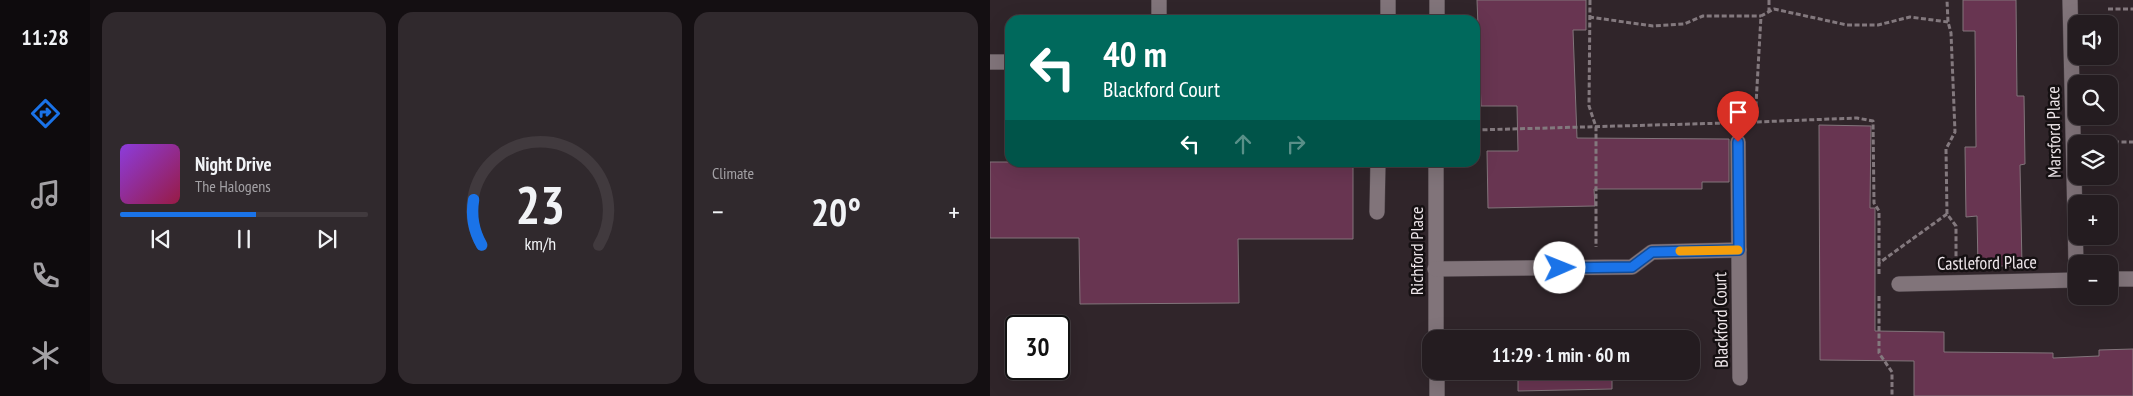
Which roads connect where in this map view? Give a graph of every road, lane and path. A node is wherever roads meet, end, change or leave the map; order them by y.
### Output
1 (1159, 0) edge
2 (1388, 0) edge
3 (1437, 0) edge
4 (1590, 0) edge
5 (1769, 0) edge
6 (1947, 0) edge
7 (2070, 0) edge
8 (2108, 9) dead end
9 (2133, 9) edge
10 (1769, 12) junction
11 (1159, 15) edge
12 (1388, 15) edge
13 (1437, 15) edge
14 (1761, 16) junction
15 (1590, 17) junction
16 (1948, 22) junction
17 (990, 62) edge
18 (1005, 62) edge
19 (1735, 122) dead end
20 (1596, 127) junction
21 (1480, 130) edge
22 (1738, 142) dead end
23 (2118, 142) edge
24 (2133, 142) edge
25 (1378, 167) edge
26 (1436, 167) edge
27 (1377, 212) dead end
28 (1946, 214) dead end
29 (1739, 250) junction
30 (2076, 255) edge
31 (1879, 264) dead end
32 (1596, 267) junction
33 (1435, 269) junction
34 (2118, 279) edge
35 (2133, 279) edge
36 (2068, 280) edge
37 (1899, 284) dead end
38 (1436, 330) edge
39 (1740, 378) dead end
40 (1437, 380) edge
41 (1437, 396) edge

1 - 11 street
2 - 12 street
3 - 13 street
4 - 15 path
5 - 10 path
6 - 16 path
7 - 30 street, Marsford Place
8 - 9 path
10 - 14 path
10 - 16 path
14 - 15 path
14 - 31 path
15 - 20 path
16 - 28 path
17 - 18 street
19 - 20 path
20 - 21 path
20 - 32 path
22 - 29 street, Blackford Court
23 - 24 path
25 - 27 street
26 - 33 street, Richford Place
29 - 32 street
29 - 39 street, Blackford Court
32 - 33 street
33 - 38 street, Richford Place
34 - 35 street
36 - 37 street, Castleford Place
40 - 41 street

